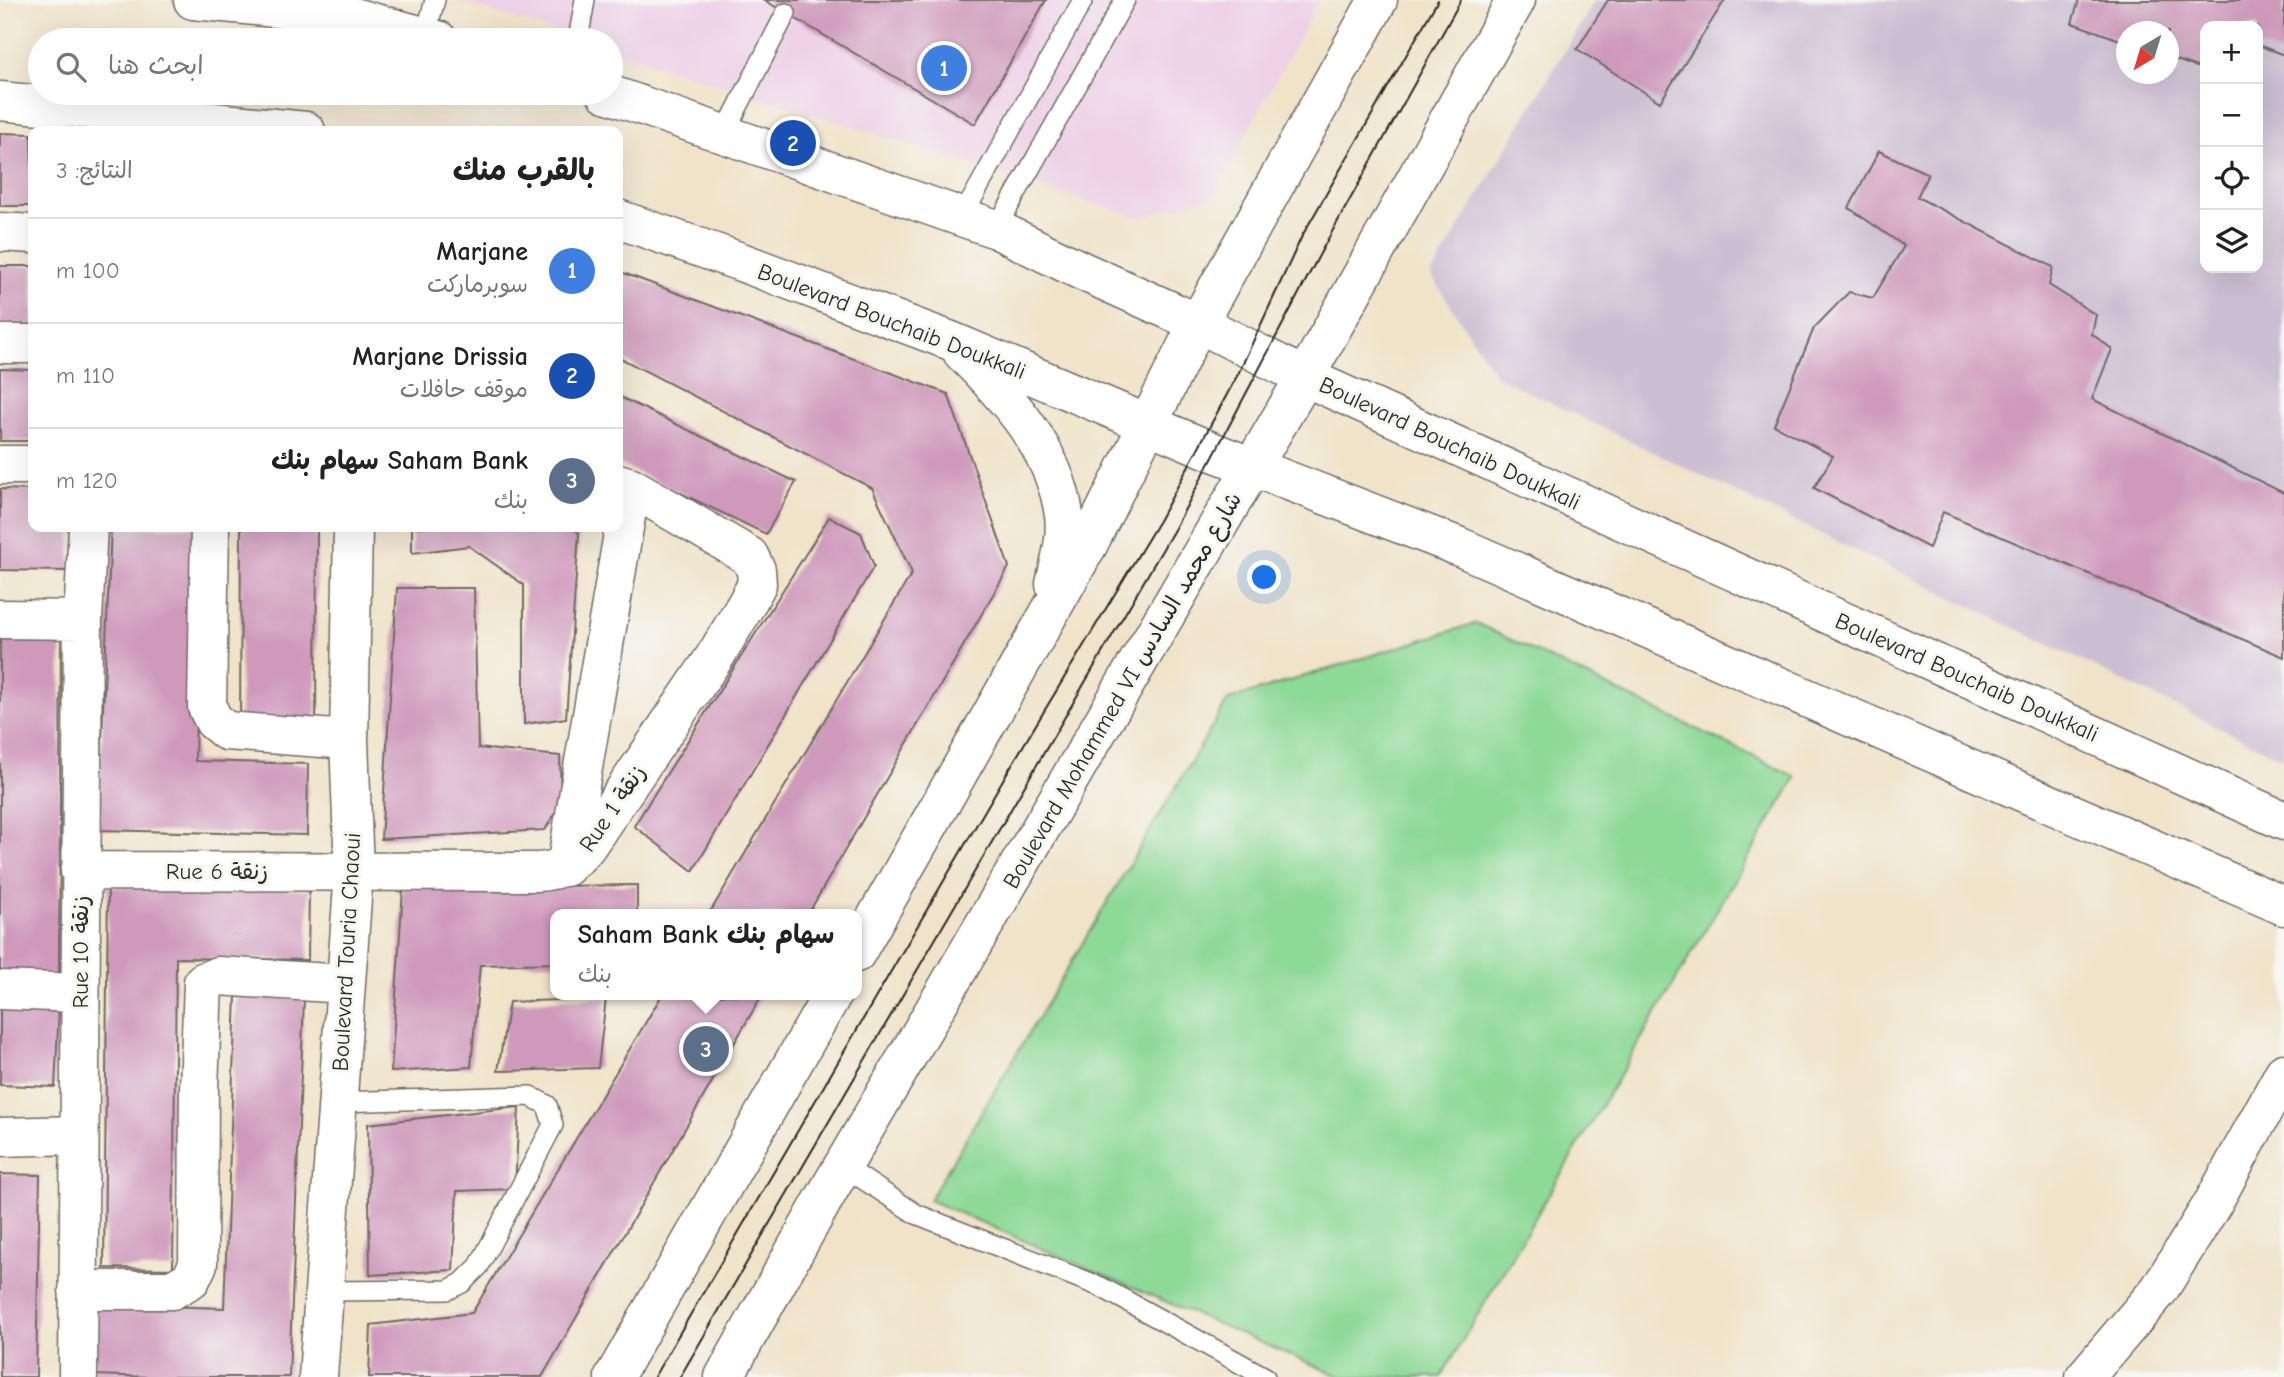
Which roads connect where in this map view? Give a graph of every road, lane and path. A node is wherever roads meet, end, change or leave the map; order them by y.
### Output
1 (193, 0) edge
2 (435, 0) edge
3 (585, 0) edge
4 (1083, 0) edge
5 (1125, 0) edge
6 (1378, 0) edge
7 (1516, 0) edge
8 (346, 8) edge
9 (786, 13) dead end
10 (403, 28) edge
11 (432, 28) edge
12 (580, 28) edge
13 (623, 99) edge
14 (0, 101) edge
15 (28, 104) edge
16 (41, 105) edge
17 (255, 126) edge
18 (724, 134) junction
19 (623, 221) edge
20 (979, 223) junction
21 (0, 232) edge
22 (28, 234) edge
23 (1198, 323) junction
24 (951, 341) junction
25 (0, 344) edge
26 (28, 344) edge
27 (1305, 377) junction
28 (1148, 424) junction
29 (0, 465) edge
30 (28, 466) edge
31 (1252, 467) junction
32 (624, 485) edge
33 (88, 532) edge
34 (210, 532) edge
35 (353, 532) edge
36 (617, 532) edge
37 (1049, 616) junction
38 (0, 619) edge
39 (83, 620) junction
40 (349, 740) junction
41 (2284, 821) edge
42 (566, 867) junction
43 (80, 871) junction
44 (354, 871) junction
45 (2284, 906) edge
46 (862, 943) edge
47 (346, 984) junction
48 (0, 990) edge
49 (80, 993) junction
50 (829, 1000) edge
51 (2284, 1073) edge
52 (338, 1102) junction
53 (78, 1135) junction
54 (0, 1138) edge
55 (843, 1166) junction
56 (78, 1290) junction
57 (324, 1291) junction
58 (78, 1377) edge
59 (318, 1377) edge
60 (614, 1377) edge
61 (723, 1377) edge
62 (1265, 1377) edge
63 (2085, 1377) edge

1 - 8 main road
2 - 11 lane
3 - 12 lane
4 - 20 lane
5 - 20 lane
6 - 23 main road
7 - 27 main road, Boulevard Mohammed VI شارع محمد السادس
8 - 10 main road
9 - 18 lane
13 - 18 main road, Boulevard Bouchaib Doukkali
14 - 15 main road
16 - 17 main road
18 - 20 main road, Boulevard Bouchaib Doukkali
19 - 24 main road, Boulevard Bouchaib Doukkali
20 - 23 main road, Boulevard Bouchaib Doukkali
21 - 22 main road
23 - 27 main road, Boulevard Bouchaib Doukkali
23 - 28 main road
24 - 28 main road, Boulevard Bouchaib Doukkali
24 - 37 main road
25 - 26 main road
27 - 31 main road, Boulevard Mohammed VI شارع محمد السادس
27 - 41 main road, Boulevard Bouchaib Doukkali
28 - 31 main road, Boulevard Bouchaib Doukkali
28 - 37 main road
29 - 30 main road
31 - 45 main road, Boulevard Bouchaib Doukkali
31 - 55 main road, Boulevard Mohammed VI شارع محمد السادس
32 - 42 main road, Rue 1 زنقة
33 - 39 main road, Rue 10 زنقة
34 - 40 main road
35 - 40 main road, Boulevard Touria Chaoui
36 - 42 main road
37 - 46 main road
38 - 39 main road
39 - 43 main road, Rue 10 زنقة
40 - 44 main road, Boulevard Touria Chaoui
42 - 44 main road, Rue 1 زنقة
43 - 44 main road, Rue 6 زنقة
43 - 49 main road, Rue 10 زنقة
44 - 47 main road, Boulevard Touria Chaoui
47 - 52 main road, Boulevard Touria Chaoui
47 - 56 main road
48 - 49 main road
49 - 53 main road, Rue 10 زنقة
50 - 60 main road
51 - 63 main road
52 - 57 main road, Boulevard Touria Chaoui
52 - 57 lane
53 - 54 main road
53 - 56 main road, Rue 10 زنقة
55 - 61 main road, Boulevard Mohammed VI شارع محمد السادس
55 - 62 lane
56 - 58 main road, Rue 10 زنقة
57 - 59 main road, Boulevard Touria Chaoui

